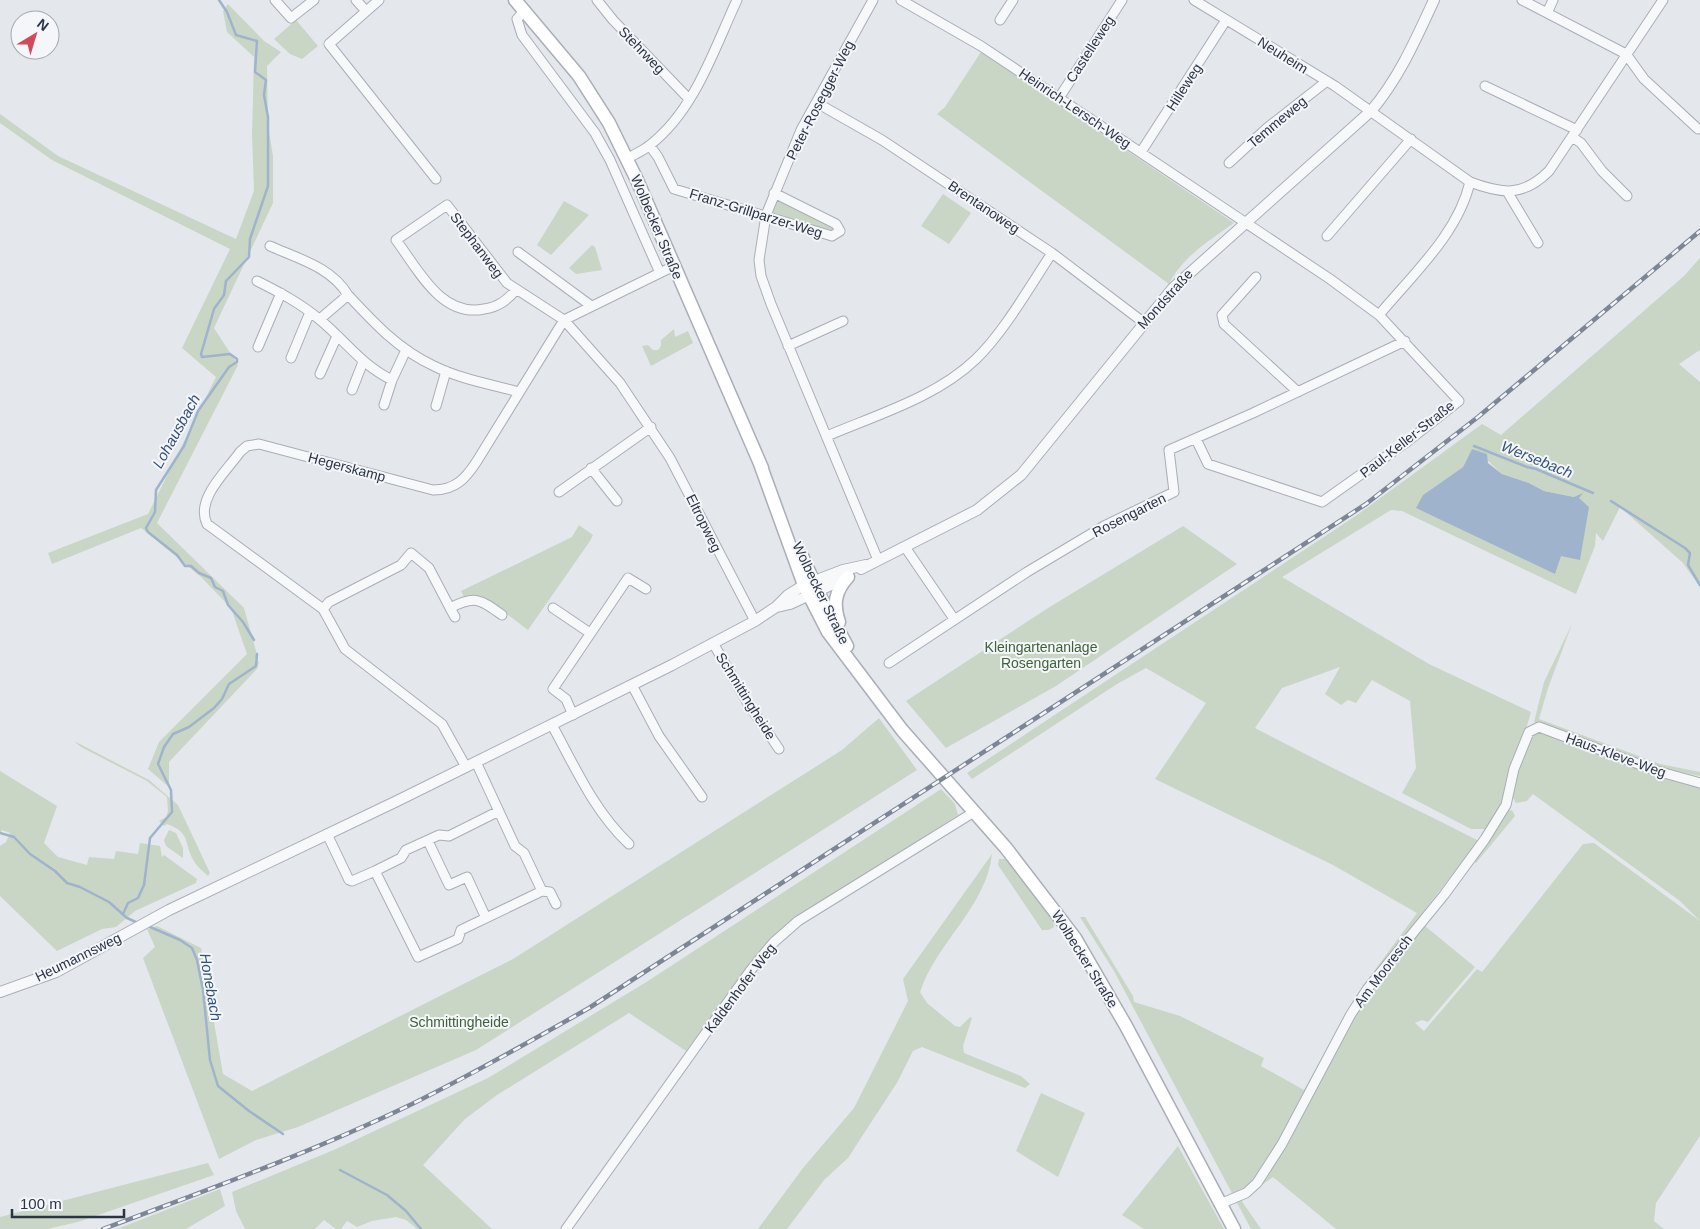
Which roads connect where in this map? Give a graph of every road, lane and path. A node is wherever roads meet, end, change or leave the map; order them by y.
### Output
1 (275, 0) edge
2 (314, 0) edge
3 (356, 0) edge
4 (379, 0) edge
5 (515, 0) edge
6 (597, 0) edge
7 (737, 0) edge
8 (873, 0) edge
9 (901, 0) edge
10 (1013, 0) edge
11 (1122, 0) edge
12 (1194, 0) edge
13 (1434, 0) edge
14 (1522, 0) edge
15 (1553, 0) edge
16 (1663, 0) edge
17 (366, 11) junction
18 (524, 11) junction
19 (1547, 13) junction
20 (1000, 20) dead end
21 (1226, 20) junction
22 (1626, 54) junction
23 (1327, 81) junction
24 (1485, 86) dead end
25 (1059, 98) junction
26 (690, 99) junction
27 (817, 103) junction
28 (1371, 110) junction
29 (1698, 129) dead end
30 (1574, 134) junction
31 (1411, 139) junction
32 (650, 146) junction
33 (1141, 152) junction
34 (627, 159) junction
35 (1229, 163) dead end
36 (436, 179) dead end
37 (1470, 182) junction
38 (1508, 192) junction
39 (774, 194) junction
40 (1627, 196) dead end
41 (766, 215) junction
42 (1245, 222) junction
43 (1327, 236) dead end
44 (1538, 243) dead end
45 (270, 246) dead end
46 (518, 252) dead end
47 (1052, 253) junction
48 (674, 266) junction
49 (660, 273) junction
50 (1256, 276) dead end
51 (257, 281) dead end
52 (516, 290) junction
53 (280, 293) junction
54 (348, 295) junction
55 (590, 305) junction
56 (310, 312) junction
57 (1380, 315) junction
58 (320, 319) junction
59 (564, 320) junction
60 (843, 321) dead end
61 (1143, 322) junction
62 (337, 336) junction
63 (1405, 341) junction
64 (788, 346) junction
65 (258, 347) dead end
66 (406, 350) junction
67 (291, 358) dead end
68 (363, 362) junction
69 (446, 371) junction
70 (320, 374) dead end
71 (392, 380) junction
72 (352, 390) dead end
73 (519, 392) junction
74 (1298, 392) junction
75 (384, 405) dead end
76 (436, 406) dead end
77 (651, 427) junction
78 (827, 436) junction
79 (1196, 439) junction
80 (591, 468) junction
81 (559, 492) dead end
82 (617, 501) dead end
83 (905, 547) junction
84 (878, 560) junction
85 (866, 565) junction
86 (848, 577) junction
87 (811, 588) junction
88 (646, 589) dead end
89 (450, 608) junction
90 (554, 608) dead end
91 (322, 609) junction
92 (502, 615) dead end
93 (455, 617) dead end
94 (954, 618) junction
95 (755, 621) junction
96 (590, 633) junction
97 (845, 642) junction
98 (713, 643) junction
99 (889, 663) dead end
100 (857, 671) junction
101 (632, 685) junction
102 (573, 715) junction
103 (552, 725) junction
104 (1533, 728) joint
105 (779, 749) dead end
106 (476, 762) junction
107 (466, 767) junction
108 (1700, 783) edge
109 (702, 797) dead end
110 (499, 811) junction
111 (974, 812) junction
112 (327, 834) junction
113 (428, 841) junction
114 (629, 844) dead end
115 (375, 871) junction
116 (542, 891) junction
117 (556, 904) dead end
118 (486, 918) junction
119 (131, 931) joint
120 (0, 992) edge
121 (1220, 1204) junction
122 (566, 1229) edge
123 (1234, 1229) edge

1 - 2 street
3 - 17 street
4 - 17 street
5 - 18 main road, Wolbecker Straße
6 - 26 street, Stehrweg
7 - 26 street
8 - 27 street, Peter-Rosegger-Weg
9 - 25 street, Heinrich-Lersch-Weg
10 - 20 street
11 - 25 street, Castelleweg
12 - 21 street, Neuheim
13 - 28 street, Mondstraße
14 - 19 street
15 - 19 street
16 - 22 street
17 - 36 street
18 - 34 main road, Wolbecker Straße
18 - 49 street, Wolbecker Straße
19 - 22 street
21 - 23 street, Neuheim
21 - 33 street, Hilleweg
22 - 29 street
22 - 30 street
23 - 28 street, Neuheim
23 - 35 street, Temmeweg
24 - 30 street
25 - 33 street, Heinrich-Lersch-Weg
26 - 32 street
27 - 39 street, Peter-Rosegger-Weg
27 - 47 street, Brentanoweg
28 - 31 street, Neuheim
28 - 42 street, Mondstraße
30 - 38 street
30 - 40 street
31 - 37 street, Neuheim
31 - 43 street
32 - 34 street
32 - 41 street, Franz-Grillparzer-Weg
33 - 42 street, Heinrich-Lersch-Weg
34 - 48 main road, Wolbecker Straße
37 - 38 street, Neuheim
37 - 57 street
38 - 44 street
39 - 41 street, Peter-Rosegger-Weg
39 - 41 street, Franz-Grillparzer-Weg
41 - 64 street, Peter-Rosegger-Weg
42 - 57 street, Paul-Keller-Straße
42 - 61 street, Mondstraße
45 - 54 street
46 - 55 street
47 - 61 street, Brentanoweg
47 - 78 street
48 - 49 street, Hegerskamp
48 - 87 main road, Wolbecker Straße
49 - 55 street, Hegerskamp
50 - 74 street
51 - 53 street
52 - 52 street, Stephanweg
52 - 59 street, Stephanweg
53 - 56 street
53 - 65 street
54 - 58 street
54 - 66 street
55 - 59 street, Hegerskamp
56 - 58 street
56 - 67 street
57 - 63 street, Paul-Keller-Straße
58 - 62 street
59 - 73 street, Hegerskamp
59 - 77 street, Eltropweg
60 - 64 street
61 - 83 street, Mondstraße
62 - 68 street
62 - 70 street
63 - 74 street, Rosengarten
63 - 79 street, Paul-Keller-Straße
64 - 78 street, Peter-Rosegger-Weg
66 - 69 street
66 - 71 street
68 - 71 street
68 - 72 street
69 - 73 street
69 - 76 street
71 - 75 street
73 - 91 street, Hegerskamp
74 - 79 street, Rosengarten
77 - 80 street
77 - 95 street, Eltropweg
78 - 84 street, Peter-Rosegger-Weg
79 - 94 street, Rosengarten
80 - 81 street
80 - 82 street
83 - 84 street, Mondstraße
83 - 94 street
84 - 85 street, Mondstraße
85 - 86 street, Mondstraße
85 - 87 street, Mondstraße
86 - 87 street, Mondstraße
86 - 97 main road
87 - 95 street, Schmittingheide
87 - 97 main road, Wolbecker Straße
87 - 100 main road, Wolbecker Straße
88 - 96 street
89 - 91 street
89 - 92 street
89 - 93 street
90 - 96 street
91 - 107 street, Hegerskamp
94 - 99 street, Rosengarten
95 - 98 street, Schmittingheide
96 - 102 street
97 - 100 main road, Wolbecker Straße
98 - 101 street, Schmittingheide
98 - 105 street, Schmittingheide
100 - 111 main road, Wolbecker Straße
101 - 102 street, Schmittingheide
101 - 109 street
102 - 103 street, Schmittingheide
103 - 106 street, Schmittingheide
103 - 114 street
104 - 108 street, Haus-Kleve-Weg
104 - 121 street, Am Mooresch
106 - 107 street, Schmittingheide
106 - 110 street
107 - 112 street, Schmittingheide
110 - 113 street
110 - 116 street
111 - 121 main road, Wolbecker Straße
111 - 122 street, Kaldenhofer Weg
112 - 115 street
112 - 119 street, Schmittingheide
113 - 115 street
113 - 118 street
115 - 118 street
116 - 117 street
116 - 118 street
119 - 120 street, Heumannsweg
121 - 123 main road, Wolbecker Straße

